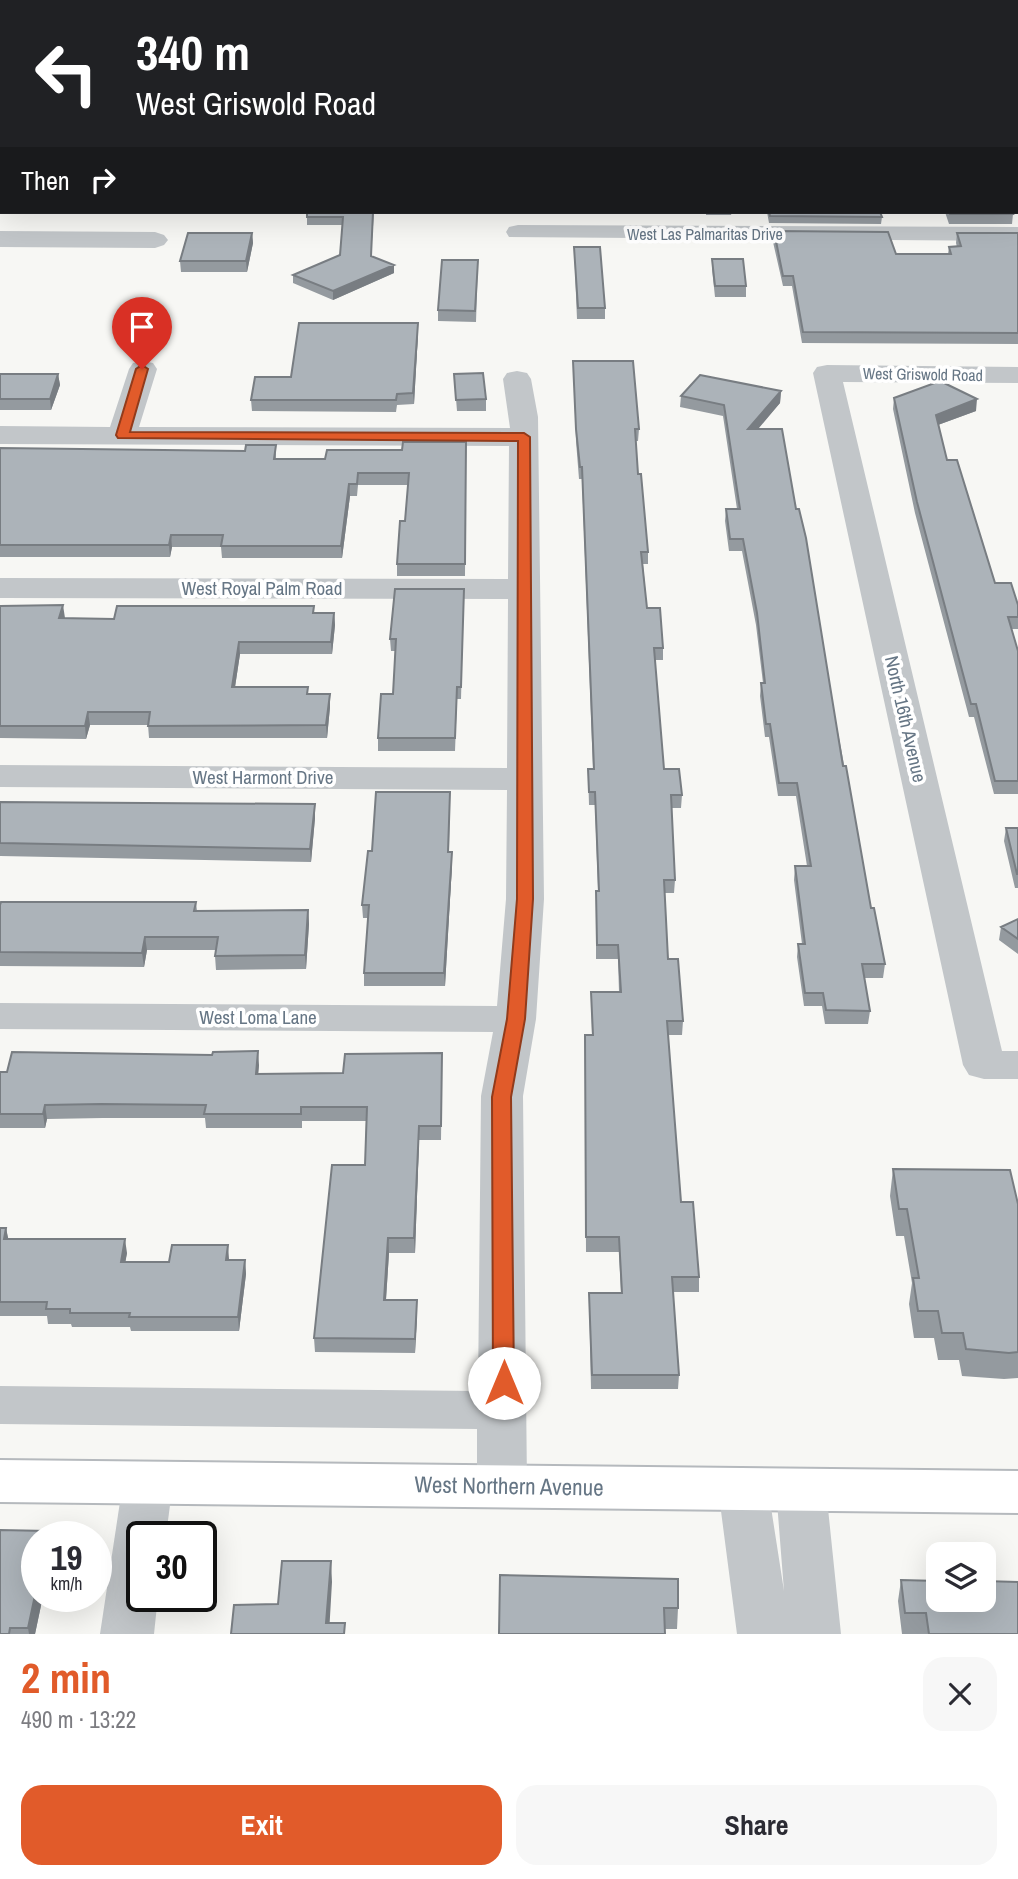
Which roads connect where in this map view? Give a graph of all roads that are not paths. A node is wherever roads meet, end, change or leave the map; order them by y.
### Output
1 (518, 232) dead end
2 (1018, 234) edge
3 (0, 239) edge
4 (155, 240) dead end
5 (142, 369) dead end
6 (827, 373) joint
7 (1018, 375) edge
8 (517, 379) dead end
9 (0, 435) edge
10 (122, 435) junction
11 (524, 437) junction
12 (0, 587) edge
13 (524, 589) junction
14 (0, 776) edge
15 (526, 779) junction
16 (0, 1016) edge
17 (516, 1019) junction
18 (1001, 1065) edge
19 (0, 1405) edge
20 (504, 1410) junction
21 (0, 1481) edge
22 (148, 1482) junction
23 (502, 1486) junction
24 (743, 1488) junction
25 (801, 1489) junction
26 (1018, 1492) edge
27 (127, 1634) edge
28 (764, 1634) edge
29 (814, 1634) edge

1 - 2 street, West Las Palmaritas Drive
3 - 4 street
5 - 10 street
6 - 7 street, West Griswold Road
6 - 18 street, North 16th Avenue
8 - 11 street
9 - 10 street
10 - 11 street
11 - 13 street
12 - 13 street, West Royal Palm Road
13 - 15 street
14 - 15 street, West Harmont Drive
15 - 17 street
16 - 17 street, West Loma Lane
17 - 20 street
19 - 20 street
20 - 23 street
21 - 22 main road, West Northern Avenue
22 - 23 main road, West Northern Avenue
22 - 27 street
23 - 24 main road, West Northern Avenue
24 - 25 main road, West Northern Avenue
24 - 28 street
25 - 26 main road, West Northern Avenue
25 - 29 street

